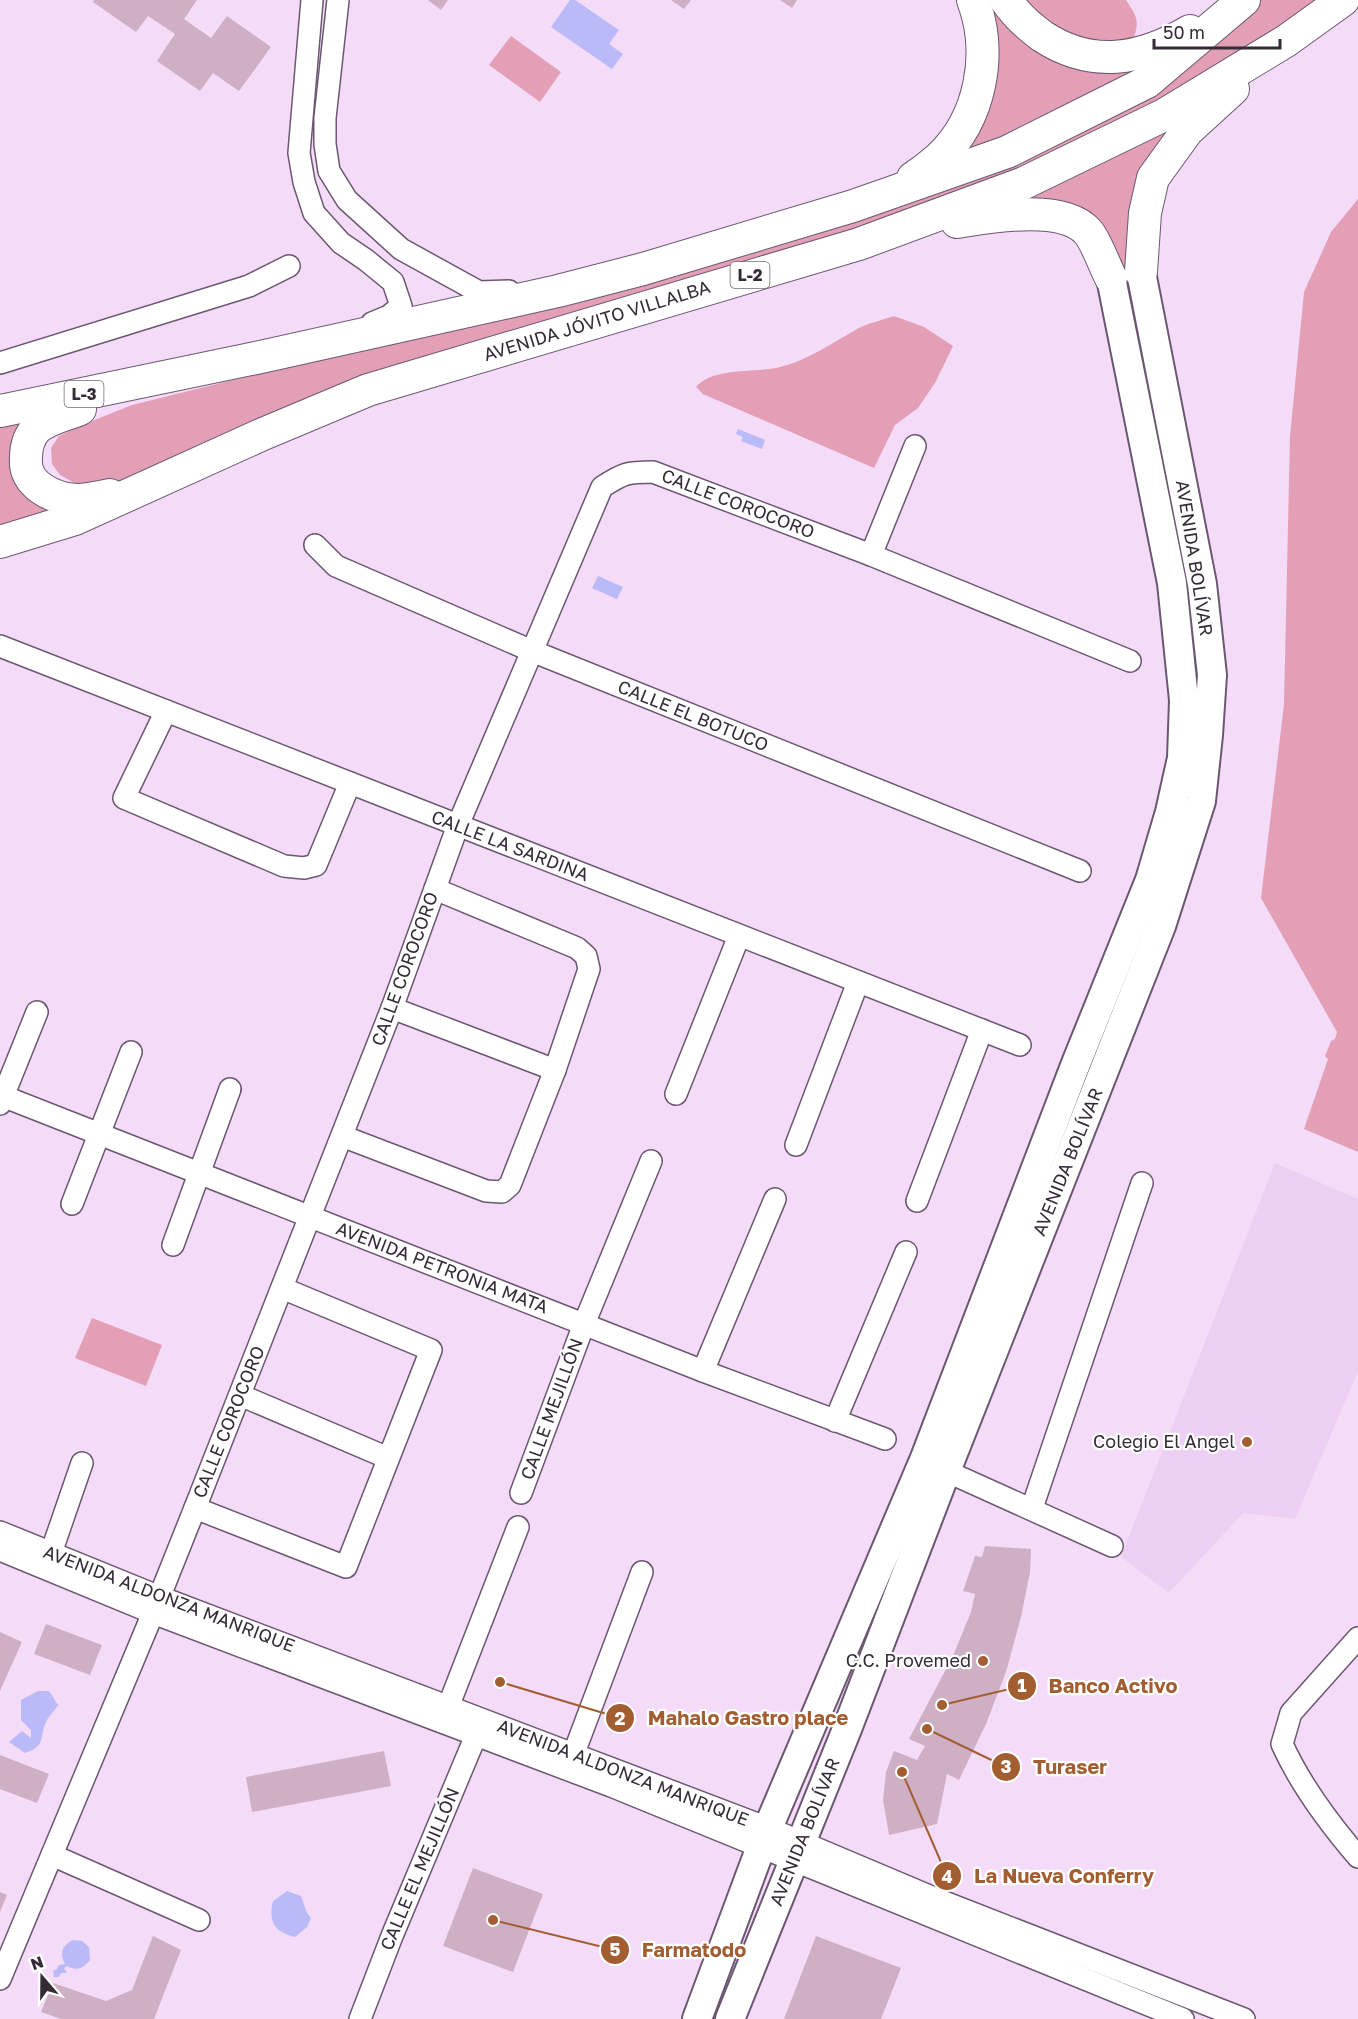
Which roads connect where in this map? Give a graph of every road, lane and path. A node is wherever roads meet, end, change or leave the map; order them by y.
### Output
1 (312, 0) edge
2 (338, 0) edge
3 (1006, 0) edge
4 (1244, 0) edge
5 (1343, 0) edge
6 (975, 5) edge
7 (1286, 41) junction
8 (893, 192) junction
9 (347, 200) junction
10 (329, 230) junction
11 (859, 244) junction
12 (289, 266) dead end
13 (1141, 272) joint
14 (1111, 278) joint
15 (558, 291) junction
16 (321, 342) junction
17 (0, 363) edge
18 (168, 377) junction
19 (0, 411) edge
20 (915, 446) dead end
21 (131, 492) junction
22 (0, 542) edge
23 (315, 546) dead end
24 (871, 555) junction
25 (0, 646) edge
26 (532, 651) junction
27 (1130, 661) dead end
28 (166, 711) junction
29 (350, 783) junction
30 (458, 825) junction
31 (1080, 871) dead end
32 (435, 889) junction
33 (739, 936) junction
34 (858, 982) junction
35 (392, 1008) junction
36 (37, 1012) dead end
37 (982, 1030) junction
38 (1020, 1045) dead end
39 (131, 1052) dead end
40 (555, 1070) junction
41 (230, 1089) dead end
42 (676, 1094) dead end
43 (1, 1098) edge
44 (99, 1134) junction
45 (342, 1136) junction
46 (796, 1145) dead end
47 (651, 1161) dead end
48 (199, 1173) junction
49 (1142, 1183) dead end
50 (775, 1199) dead end
51 (917, 1201) dead end
52 (72, 1204) dead end
53 (311, 1217) junction
54 (173, 1245) dead end
55 (906, 1252) dead end
56 (282, 1288) junction
57 (584, 1324) junction
58 (703, 1371) junction
59 (240, 1395) junction
60 (835, 1421) junction
61 (885, 1439) dead end
62 (388, 1458) junction
63 (82, 1463) dead end
64 (935, 1464) junction
65 (521, 1493) dead end
66 (195, 1508) junction
67 (1032, 1508) junction
68 (518, 1527) dead end
69 (0, 1532) edge
70 (1112, 1546) dead end
71 (0, 1550) edge
72 (51, 1552) junction
73 (642, 1572) dead end
74 (157, 1605) junction
75 (1358, 1638) edge
76 (445, 1714) junction
77 (480, 1727) junction
78 (571, 1762) junction
79 (765, 1838) junction
80 (798, 1851) junction
81 (52, 1855) junction
82 (1358, 1857) edge
83 (199, 1920) dead end
84 (0, 1979) edge
85 (360, 2019) edge
86 (697, 2019) edge
87 (730, 2019) edge
88 (1183, 2019) edge
89 (1244, 2019) edge

1 - 10 street
2 - 9 street
3 - 4 main road, L-2
4 - 8 main road, AVENIDA JÓVITO VILLALBA / L-2
5 - 7 main road, AVENIDA JÓVITO VILLALBA / L-2
6 - 8 main road, L-2
7 - 11 main road, AVENIDA JÓVITO VILLALBA / L-2
7 - 13 main road, L-2
8 - 15 main road, AVENIDA JÓVITO VILLALBA / L-2
9 - 10 street
9 - 15 street
10 - 16 street
11 - 14 main road, L-2
11 - 21 main road, AVENIDA JÓVITO VILLALBA / L-2
12 - 17 street
13 - 64 street, AVENIDA BOLÍVAR / L-2
14 - 64 street, AVENIDA BOLÍVAR / L-2
15 - 16 main road, AVENIDA JÓVITO VILLALBA / L-2
16 - 18 main road, AVENIDA JÓVITO VILLALBA / L-2
18 - 19 main road, AVENIDA JÓVITO VILLALBA / L-3
18 - 21 main road
20 - 24 street
21 - 22 main road, AVENIDA JÓVITO VILLALBA
23 - 26 street, CALLE EL BOTUCO
24 - 26 street, CALLE COROCORO
24 - 27 street, CALLE COROCORO
25 - 28 street, CALLE LA SARDINA
26 - 30 street, CALLE COROCORO
26 - 31 street, CALLE EL BOTUCO
28 - 29 street, CALLE LA SARDINA
28 - 29 street
29 - 30 street, CALLE LA SARDINA
30 - 32 street, CALLE COROCORO
30 - 33 street, CALLE LA SARDINA
32 - 35 street, CALLE COROCORO
32 - 40 street
33 - 34 street, CALLE LA SARDINA
33 - 42 street
34 - 37 street, CALLE LA SARDINA
34 - 46 street
35 - 40 street
35 - 45 street, CALLE COROCORO
36 - 43 street
37 - 38 street, CALLE LA SARDINA
37 - 51 street
39 - 44 street
40 - 45 street
41 - 48 street
43 - 44 street, AVENIDA PETRONIA MATA
44 - 48 street, AVENIDA PETRONIA MATA
44 - 52 street
45 - 53 street, CALLE COROCORO
47 - 57 street, CALLE MEJILLÓN
48 - 53 street, AVENIDA PETRONIA MATA
48 - 54 street
49 - 67 street
50 - 58 street
53 - 56 street, CALLE COROCORO
53 - 57 street, AVENIDA PETRONIA MATA
55 - 60 street
56 - 59 street, CALLE COROCORO
56 - 62 street
57 - 58 street, AVENIDA PETRONIA MATA
57 - 65 street, CALLE MEJILLÓN
58 - 60 street, AVENIDA PETRONIA MATA
59 - 62 street
59 - 66 street, CALLE COROCORO
60 - 61 street, AVENIDA PETRONIA MATA
62 - 66 street
63 - 72 street
64 - 67 street
64 - 79 street, AVENIDA BOLÍVAR / L-2
64 - 80 street, AVENIDA BOLÍVAR / L-2
66 - 74 street, CALLE COROCORO
67 - 70 street
68 - 76 street
69 - 72 street, AVENIDA ALDONZA MANRIQUE
71 - 74 street, AVENIDA ALDONZA MANRIQUE
72 - 74 street, AVENIDA ALDONZA MANRIQUE
73 - 78 street
74 - 76 street, AVENIDA ALDONZA MANRIQUE
74 - 81 street, CALLE COROCORO
75 - 82 street
76 - 77 street, AVENIDA ALDONZA MANRIQUE
77 - 78 street, AVENIDA ALDONZA MANRIQUE
77 - 85 street, CALLE EL MEJILLÓN
78 - 79 street, AVENIDA ALDONZA MANRIQUE
79 - 80 street, AVENIDA ALDONZA MANRIQUE
79 - 86 street, AVENIDA BOLÍVAR / L-2
80 - 87 street, AVENIDA BOLÍVAR / L-2
80 - 88 street, AVENIDA ALDONZA MANRIQUE
80 - 89 street, AVENIDA ALDONZA MANRIQUE
81 - 83 street
81 - 84 street, CALLE COROCORO

